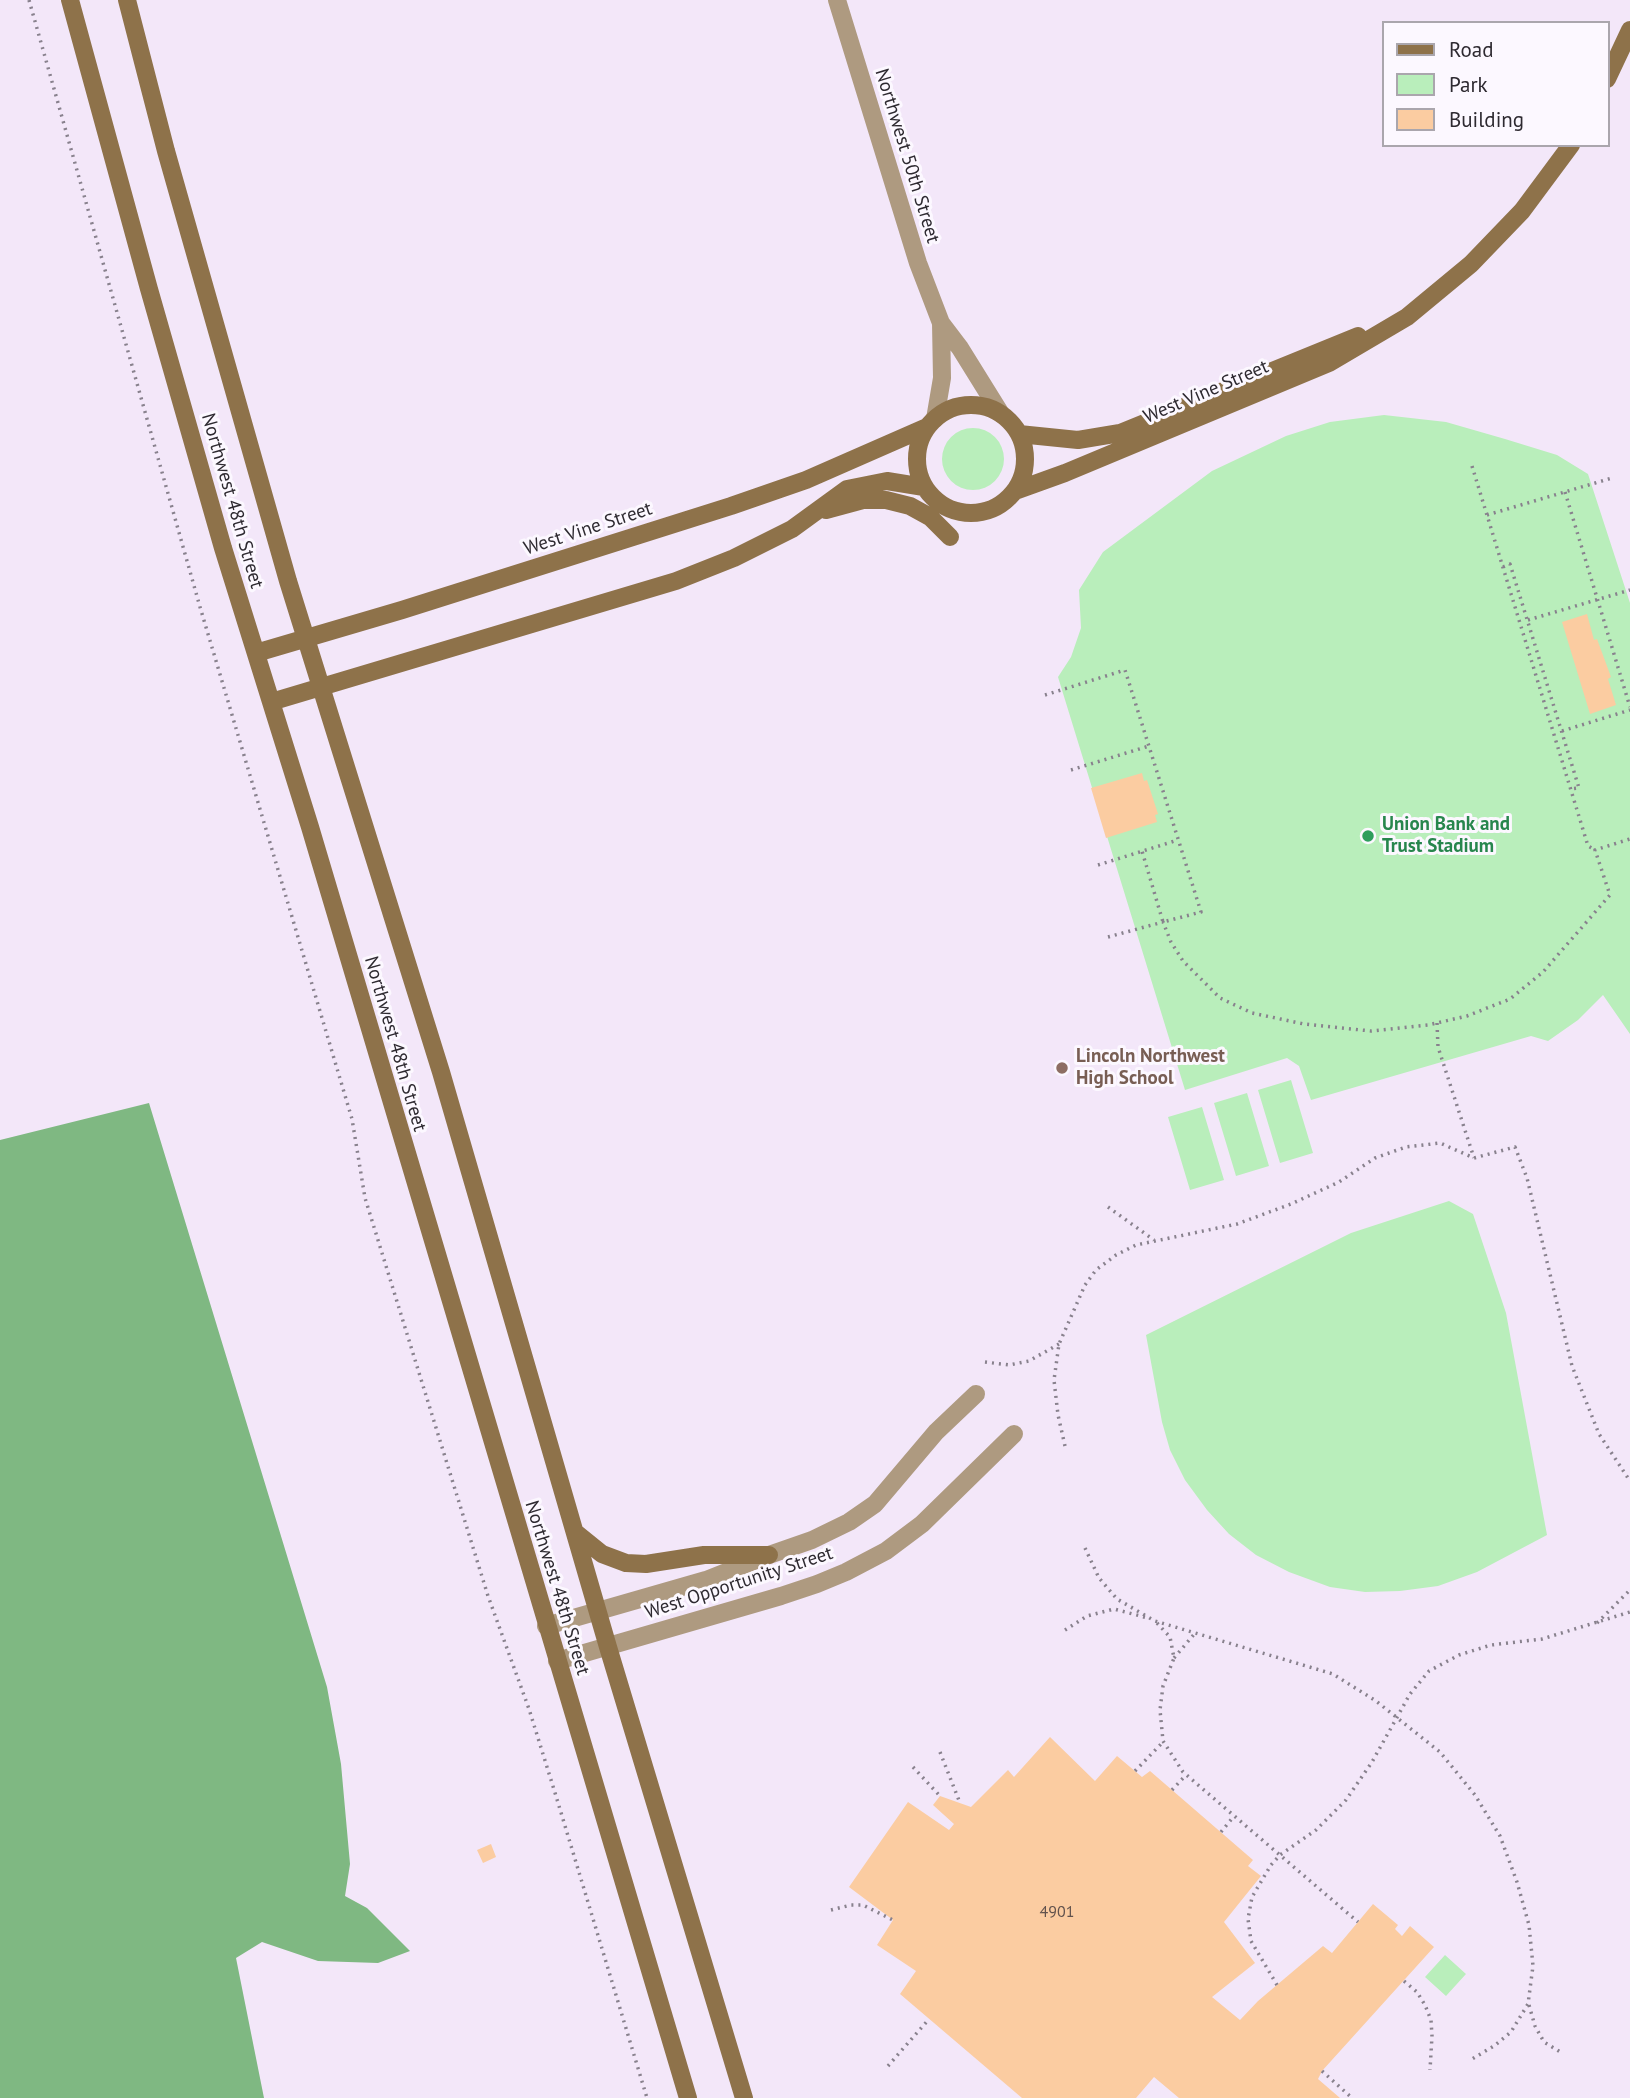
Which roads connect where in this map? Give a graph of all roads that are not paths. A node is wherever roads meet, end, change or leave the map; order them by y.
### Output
1 (70, 0) edge
2 (127, 0) edge
3 (837, 0) edge
4 (1630, 30) edge
5 (1609, 74) edge
6 (1569, 147) edge
7 (1407, 317) junction
8 (941, 323) junction
9 (1001, 414) junction
10 (931, 423) junction
11 (1019, 434) junction
12 (924, 487) junction
13 (1014, 491) junction
14 (816, 513) junction
15 (950, 537) dead end
16 (307, 638) junction
17 (256, 653) junction
18 (321, 688) junction
19 (271, 702) junction
20 (976, 1394) dead end
21 (1014, 1434) dead end
22 (574, 1532) junction
23 (769, 1555) junction
24 (599, 1613) junction
25 (546, 1626) junction
26 (608, 1647) junction
27 (557, 1661) junction
28 (688, 2098) edge
29 (744, 2098) edge

1 - 17 main road, Northwest 48th Street
2 - 16 main road, Northwest 48th Street
3 - 8 street, Northwest 50th Street
4 - 5 main road
6 - 7 main road, West Vine Street
7 - 11 main road, West Vine Street
7 - 13 main road, West Vine Street
8 - 9 street, Northwest 50th Street
8 - 10 street, Northwest 50th Street
9 - 10 main road
9 - 11 main road
10 - 12 main road
10 - 16 main road, West Vine Street
11 - 13 main road
12 - 13 main road
12 - 14 main road
14 - 15 main road
14 - 18 main road
16 - 17 main road, West Vine Street
16 - 18 main road, Northwest 48th Street
17 - 19 main road, Northwest 48th Street
18 - 19 main road
18 - 22 main road, Northwest 48th Street
19 - 25 main road, Northwest 48th Street
20 - 23 street, West Opportunity Street
21 - 26 street, West Opportunity Street
22 - 23 main road
22 - 24 main road, Northwest 48th Street
23 - 24 street, West Opportunity Street
24 - 25 street, West Opportunity Street
24 - 26 main road, Northwest 48th Street
25 - 27 main road, Northwest 48th Street
26 - 27 street, West Opportunity Street
26 - 29 main road, Northwest 48th Street
27 - 28 main road, Northwest 48th Street

